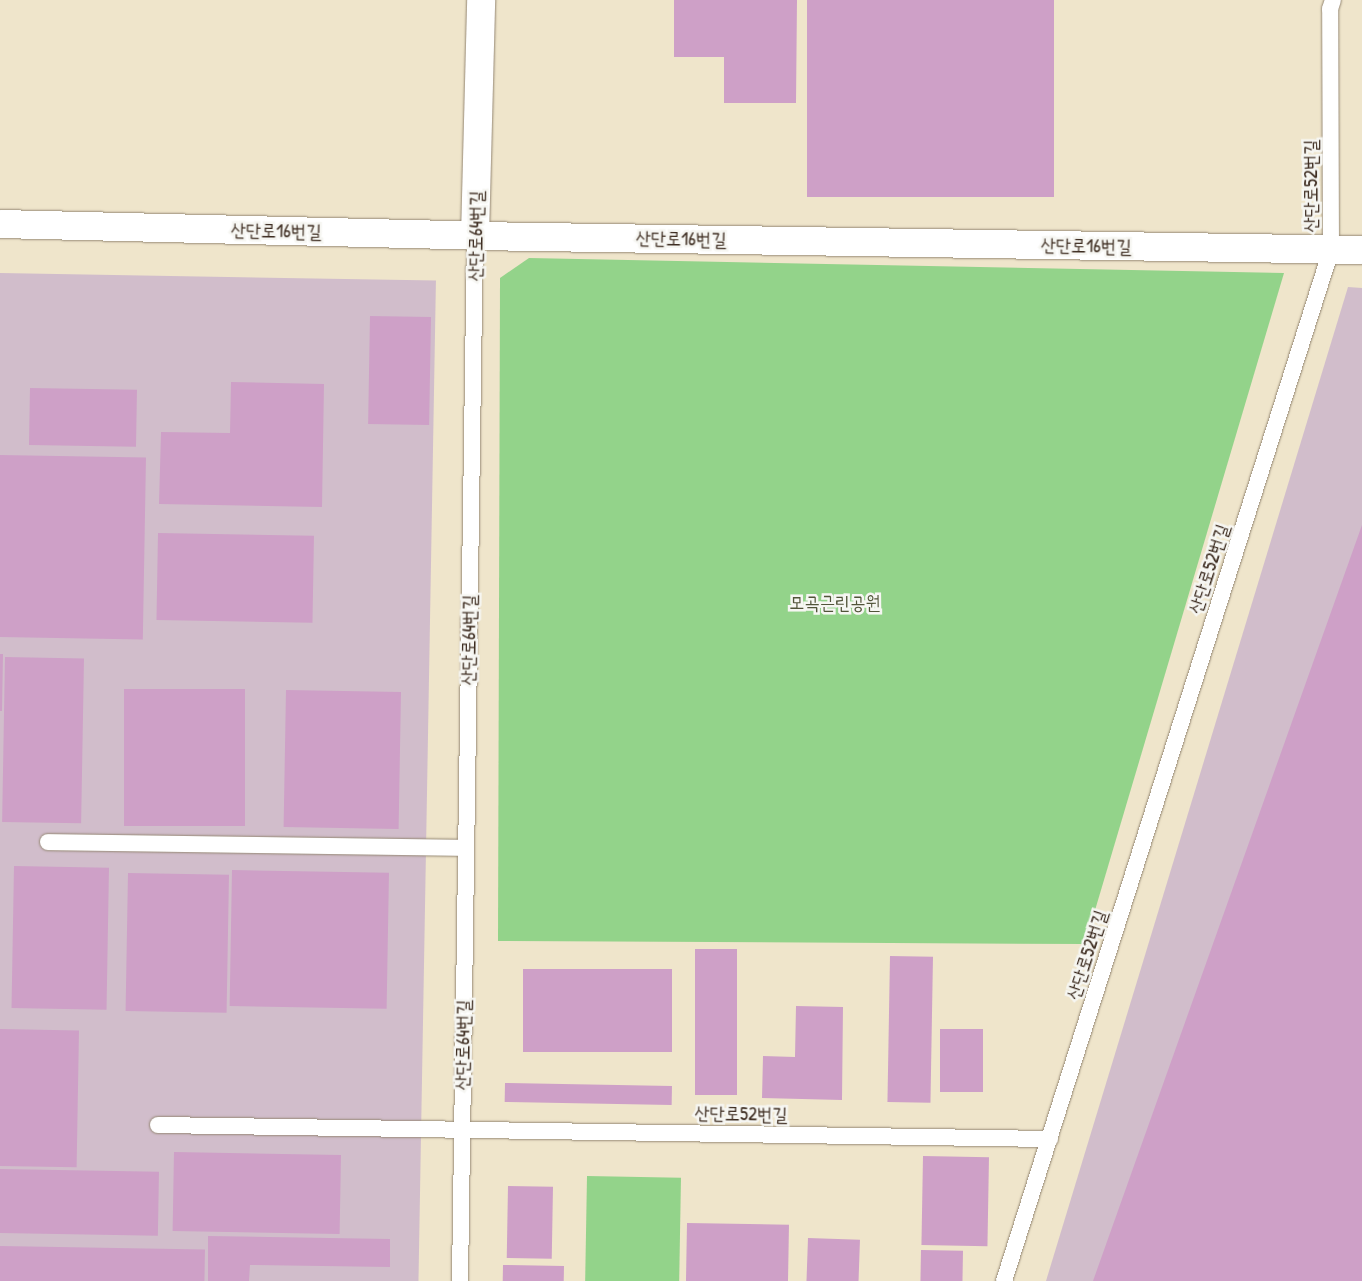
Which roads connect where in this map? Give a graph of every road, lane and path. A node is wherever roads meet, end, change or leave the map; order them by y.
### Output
1 (481, 0) edge
2 (1333, 0) edge
3 (0, 224) edge
4 (475, 236) junction
5 (1331, 250) junction
6 (1362, 250) edge
7 (48, 842) dead end
8 (466, 848) junction
9 (158, 1125) dead end
10 (462, 1130) junction
11 (1050, 1138) junction
12 (460, 1281) edge
13 (1004, 1281) edge

1 - 4 street, 산단로64번길
2 - 5 lane, 산단로52번길
3 - 4 street, 산단로16번길
4 - 5 street, 산단로16번길
4 - 8 lane, 산단로64번길
5 - 6 street, 산단로16번길
5 - 11 lane, 산단로52번길
7 - 8 lane
8 - 10 lane, 산단로64번길
9 - 10 lane, 산단로52번길
10 - 11 lane, 산단로52번길
10 - 12 lane, 산단로64번길
11 - 13 lane, 산단로52번길

